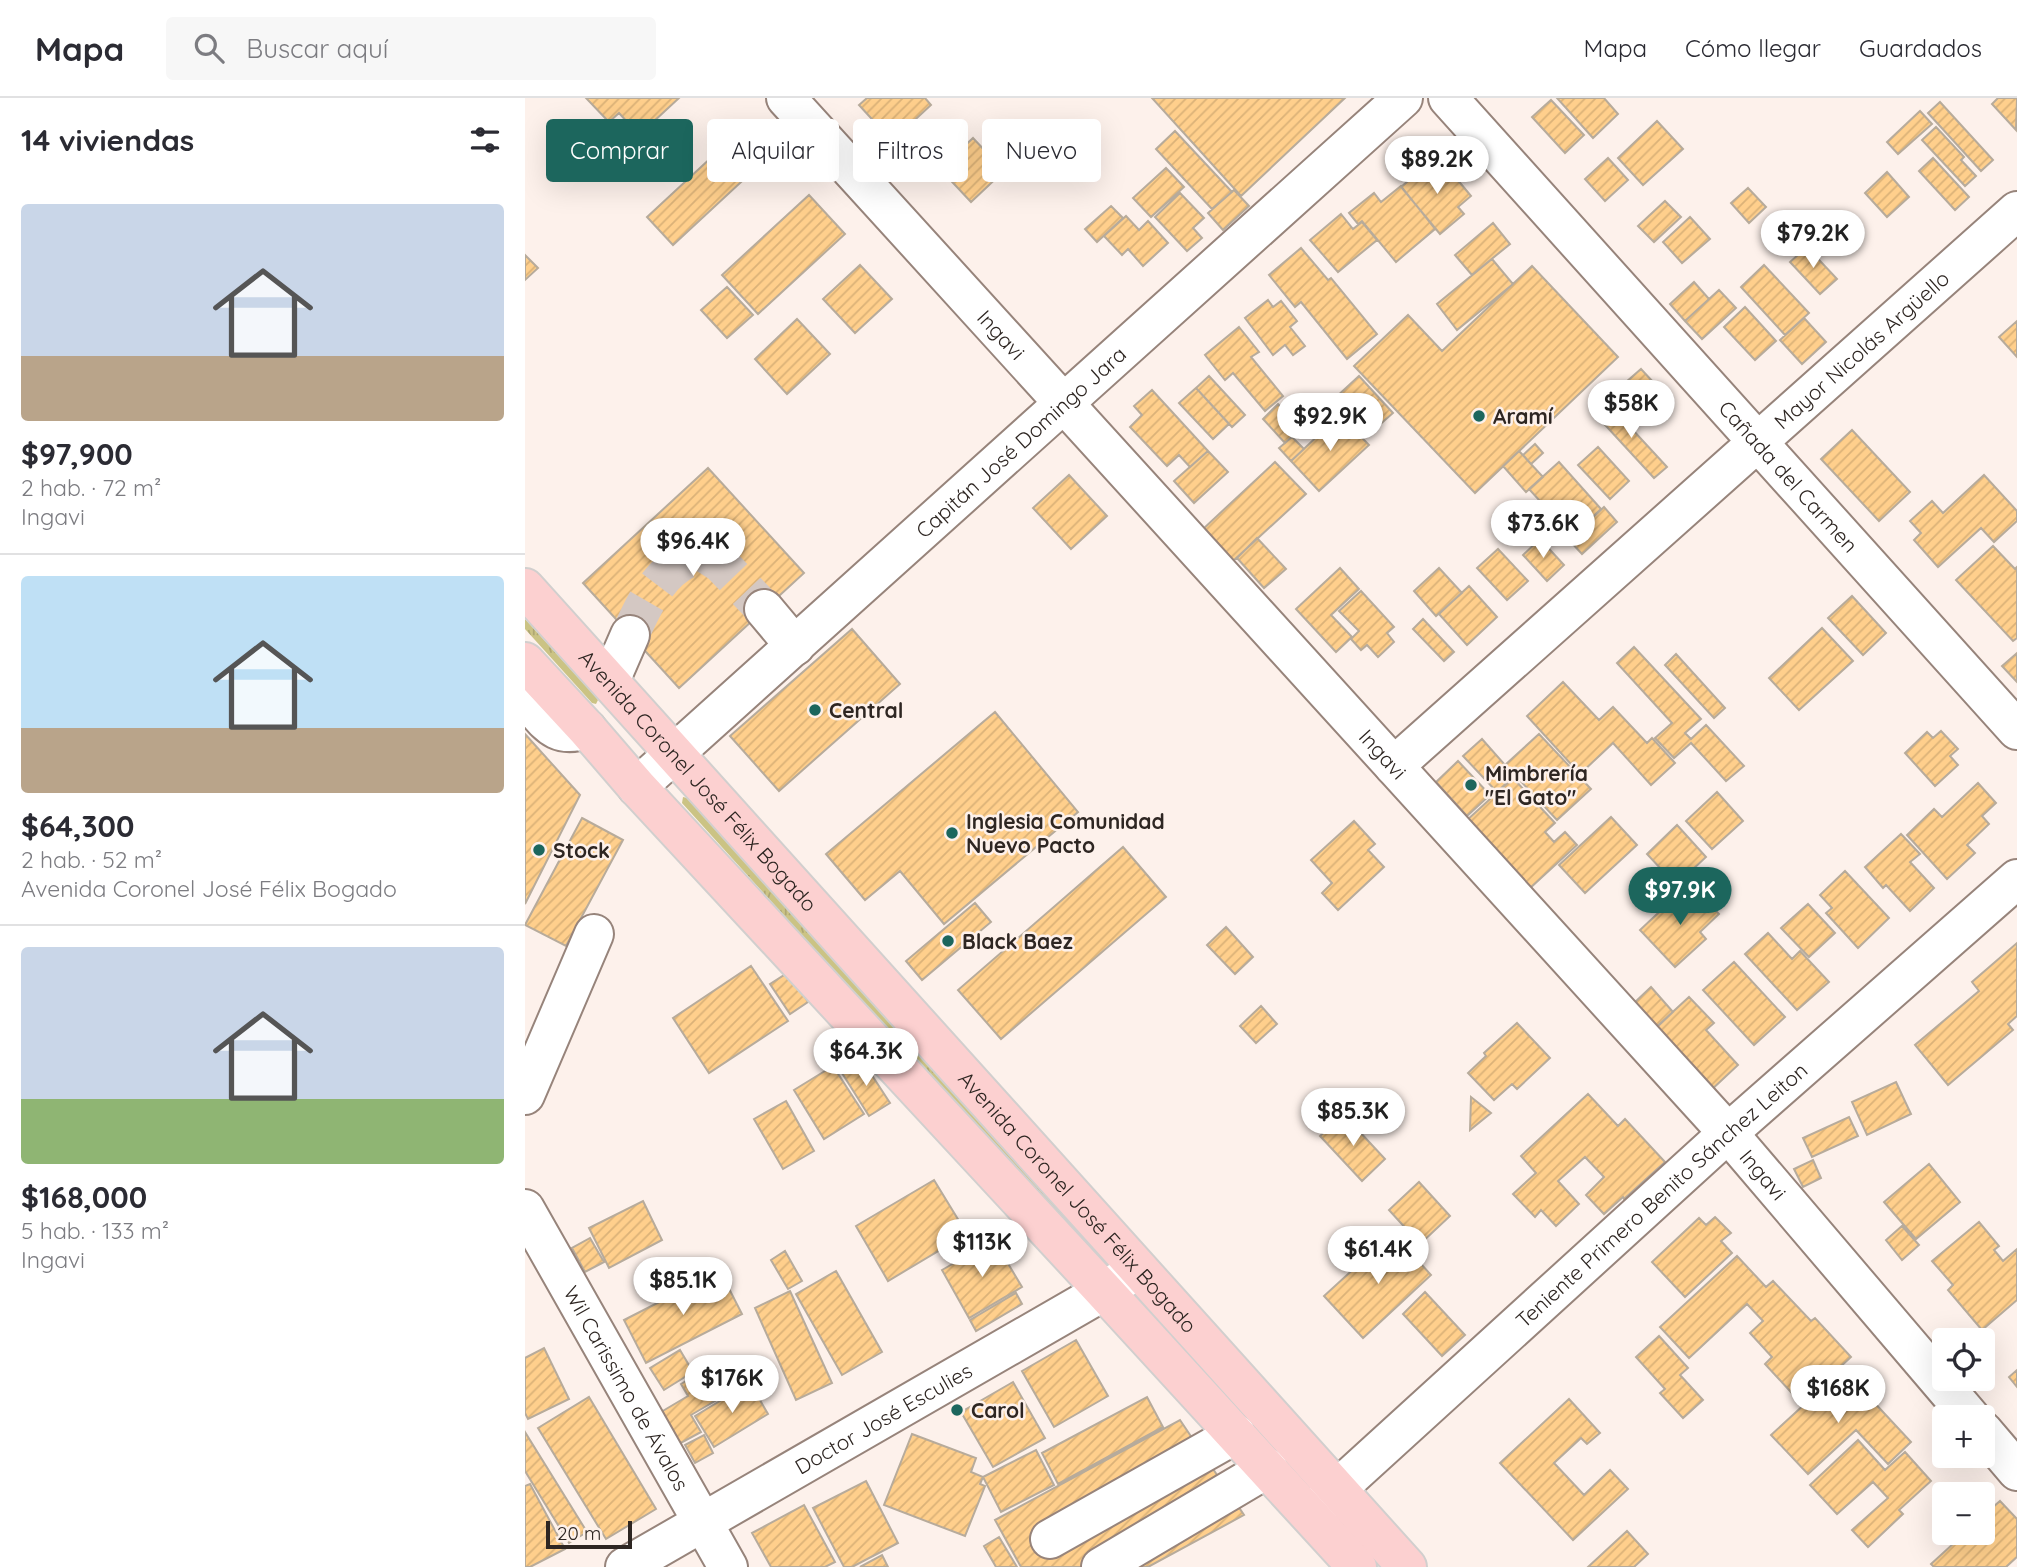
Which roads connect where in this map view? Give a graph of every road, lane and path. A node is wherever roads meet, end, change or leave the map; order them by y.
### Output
1 (786, 98) edge
2 (1403, 98) edge
3 (1448, 98) edge
4 (2017, 211) edge
5 (1064, 403) junction
6 (1758, 442) junction
7 (525, 588) edge
8 (764, 610) tunnel mouth
9 (630, 635) tunnel mouth
10 (795, 646) junction
11 (525, 662) edge
12 (610, 681) junction
13 (525, 698) edge
14 (587, 729) junction
15 (2017, 730) edge
16 (675, 752) junction
17 (1394, 766) junction
18 (637, 787) junction
19 (2017, 879) edge
20 (594, 934) dead end
21 (525, 1095) edge
22 (1728, 1133) junction
23 (525, 1209) edge
24 (1139, 1268) junction
25 (1104, 1291) junction
26 (1960, 1405) edge
27 (1236, 1434) junction
28 (1995, 1445) edge
29 (1268, 1468) junction
30 (2017, 1471) edge
31 (1323, 1502) junction
32 (703, 1522) junction
33 (1050, 1539) dead end
34 (625, 1567) edge
35 (728, 1567) edge
36 (1101, 1567) edge
37 (1357, 1567) edge
38 (1407, 1567) edge

1 - 5 street, Ingavi
2 - 5 street, Capitán José Domingo Jara
3 - 6 street, Cañada del Carmen
4 - 6 street, Mayor Nicolás Argüello
5 - 10 street, Capitán José Domingo Jara
5 - 17 street, Ingavi
6 - 15 street, Cañada del Carmen
6 - 17 street, Mayor Nicolás Argüello
7 - 12 main road, Avenida Coronel José Félix Bogado
8 - 10 street
9 - 12 street
10 - 16 street, Capitán José Domingo Jara
11 - 14 main road, Avenida Coronel José Félix Bogado
12 - 16 main road, Avenida Coronel José Félix Bogado
13 - 14 street
14 - 18 main road, Avenida Coronel José Félix Bogado
16 - 18 street, Capitán José Domingo Jara
16 - 24 main road, Avenida Coronel José Félix Bogado
17 - 22 street, Ingavi
18 - 25 main road, Avenida Coronel José Félix Bogado
19 - 22 street, Teniente Primero Benito Sánchez Leiton
20 - 21 street
22 - 26 street, Ingavi
22 - 31 street, Teniente Primero Benito Sánchez Leiton
23 - 32 street, Wil Carissimo de Ávalos
24 - 25 street, Doctor José Esculies
24 - 31 main road, Avenida Coronel José Félix Bogado
25 - 27 main road, Avenida Coronel José Félix Bogado
25 - 32 street, Doctor José Esculies
27 - 29 main road, Avenida Coronel José Félix Bogado
27 - 33 street
28 - 30 street
29 - 31 main road, Avenida Coronel José Félix Bogado
29 - 36 street
31 - 37 main road, Avenida Coronel José Félix Bogado
31 - 38 main road, Avenida Coronel José Félix Bogado
32 - 34 street, Doctor José Esculies
32 - 35 street, Wil Carissimo de Ávalos

